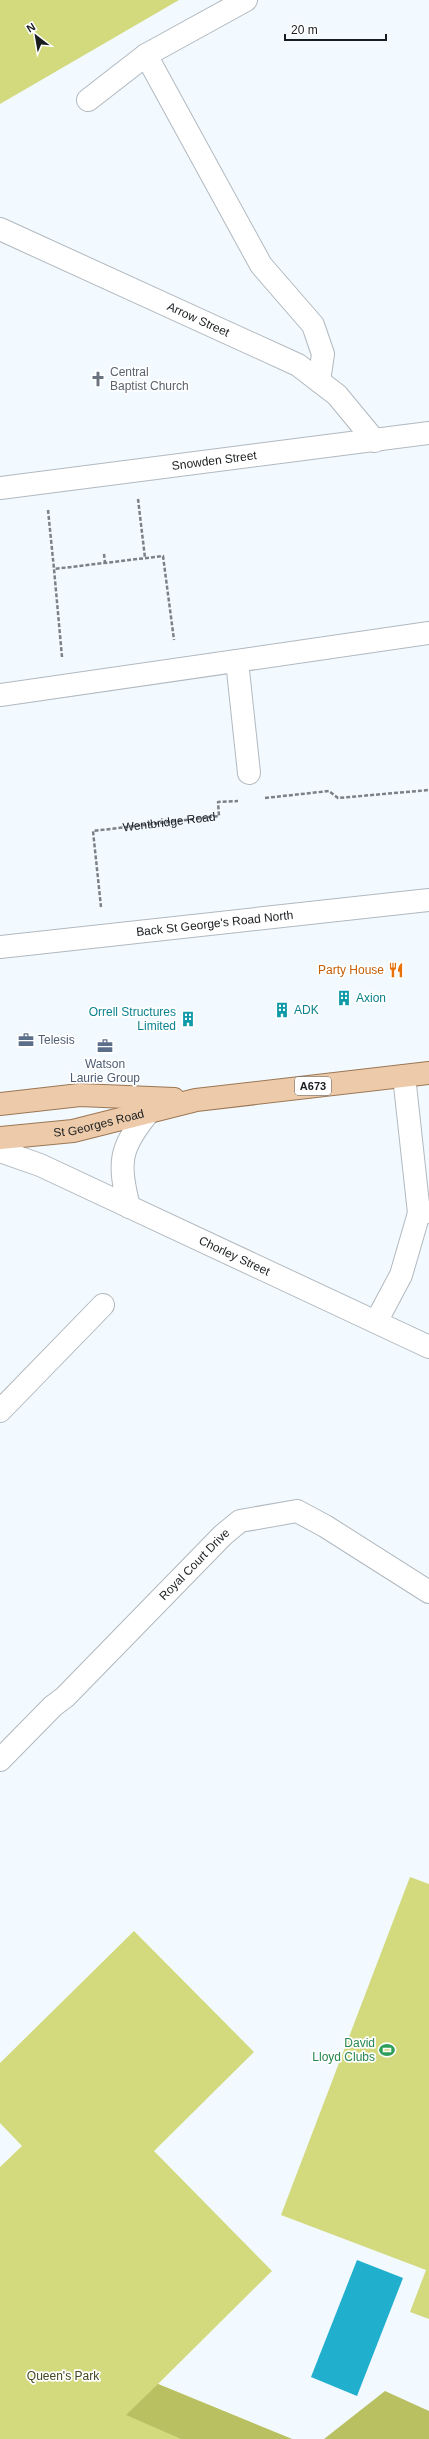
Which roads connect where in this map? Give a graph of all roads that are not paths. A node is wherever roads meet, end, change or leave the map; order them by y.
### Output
1 (246, 0) edge
2 (146, 55) junction
3 (88, 100) dead end
4 (0, 229) edge
5 (318, 380) junction
6 (429, 434) edge
7 (375, 441) junction
8 (0, 488) edge
9 (429, 633) edge
10 (237, 661) junction
11 (0, 695) edge
12 (249, 773) dead end
13 (429, 900) edge
14 (0, 946) edge
15 (429, 1073) edge
16 (404, 1076) junction
17 (196, 1100) junction
18 (0, 1104) edge
19 (149, 1112) junction
20 (2, 1139) edge
21 (129, 1207) junction
22 (424, 1212) edge
23 (103, 1305) dead end
24 (376, 1322) junction
25 (429, 1347) edge
26 (0, 1411) edge
27 (429, 1592) edge
28 (0, 1760) edge

1 - 2 street
2 - 3 street
2 - 5 street
4 - 5 street, Arrow Street
5 - 7 street, Arrow Street
6 - 7 street, Snowden Street
7 - 8 street, Snowden Street
9 - 10 street
10 - 11 street
10 - 12 street
13 - 14 street, Back St George's Road North
15 - 16 main road, St Georges Road / A673
16 - 17 main road, St Georges Road / A673
16 - 22 street
17 - 18 main road, St Georges Road / A673
17 - 19 main road, St Georges Road / A673
19 - 20 main road, St Georges Road / A673
19 - 21 street
20 - 21 street, Chorley Street
21 - 24 street, Chorley Street
22 - 24 street
23 - 26 street
24 - 25 street, Chorley Street
27 - 28 street, Royal Court Drive

